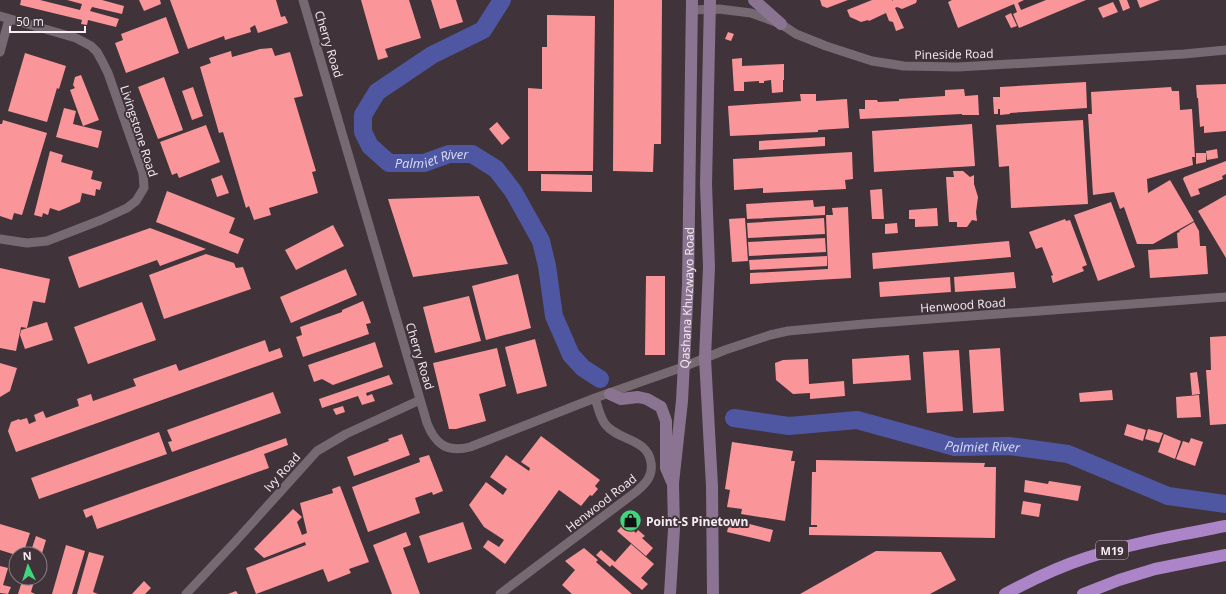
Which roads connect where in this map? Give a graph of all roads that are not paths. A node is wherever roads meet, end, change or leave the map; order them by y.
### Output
1 (304, 0) edge
2 (754, 0) edge
3 (692, 5) edge
4 (710, 5) edge
5 (0, 16) edge
6 (9, 19) junction
7 (781, 24) junction
8 (1226, 50) edge
9 (0, 52) edge
10 (0, 238) edge
11 (1226, 297) edge
12 (705, 358) junction
13 (683, 368) junction
14 (610, 394) junction
15 (595, 398) junction
16 (420, 400) junction
17 (672, 484) junction
18 (1226, 526) edge
19 (1226, 555) edge
20 (186, 594) edge
21 (500, 594) edge
22 (670, 594) edge
23 (712, 594) edge
24 (1006, 594) edge
25 (1083, 594) edge

1 - 16 street, Cherry Road
2 - 7 main road
3 - 4 street, Pineside Road
3 - 13 main road, Qashana Khuzwayo Road
4 - 7 street, Pineside Road
4 - 12 main road, Qashana Khuzwayo Road
5 - 6 street
6 - 9 street
6 - 10 street, Livingstone Road
7 - 8 street, Pineside Road
11 - 12 street, Henwood Road
12 - 13 street, Cherry Road
12 - 23 main road, Qashana Khuzwayo Road
13 - 14 street, Cherry Road
13 - 17 main road, Qashana Khuzwayo Road
14 - 15 street, Cherry Road
14 - 17 main road
15 - 16 street, Cherry Road
15 - 21 street, Henwood Road
16 - 20 street, Ivy Road
17 - 22 main road, Qashana Khuzwayo Road
18 - 24 highway, M19
19 - 25 highway, M19

